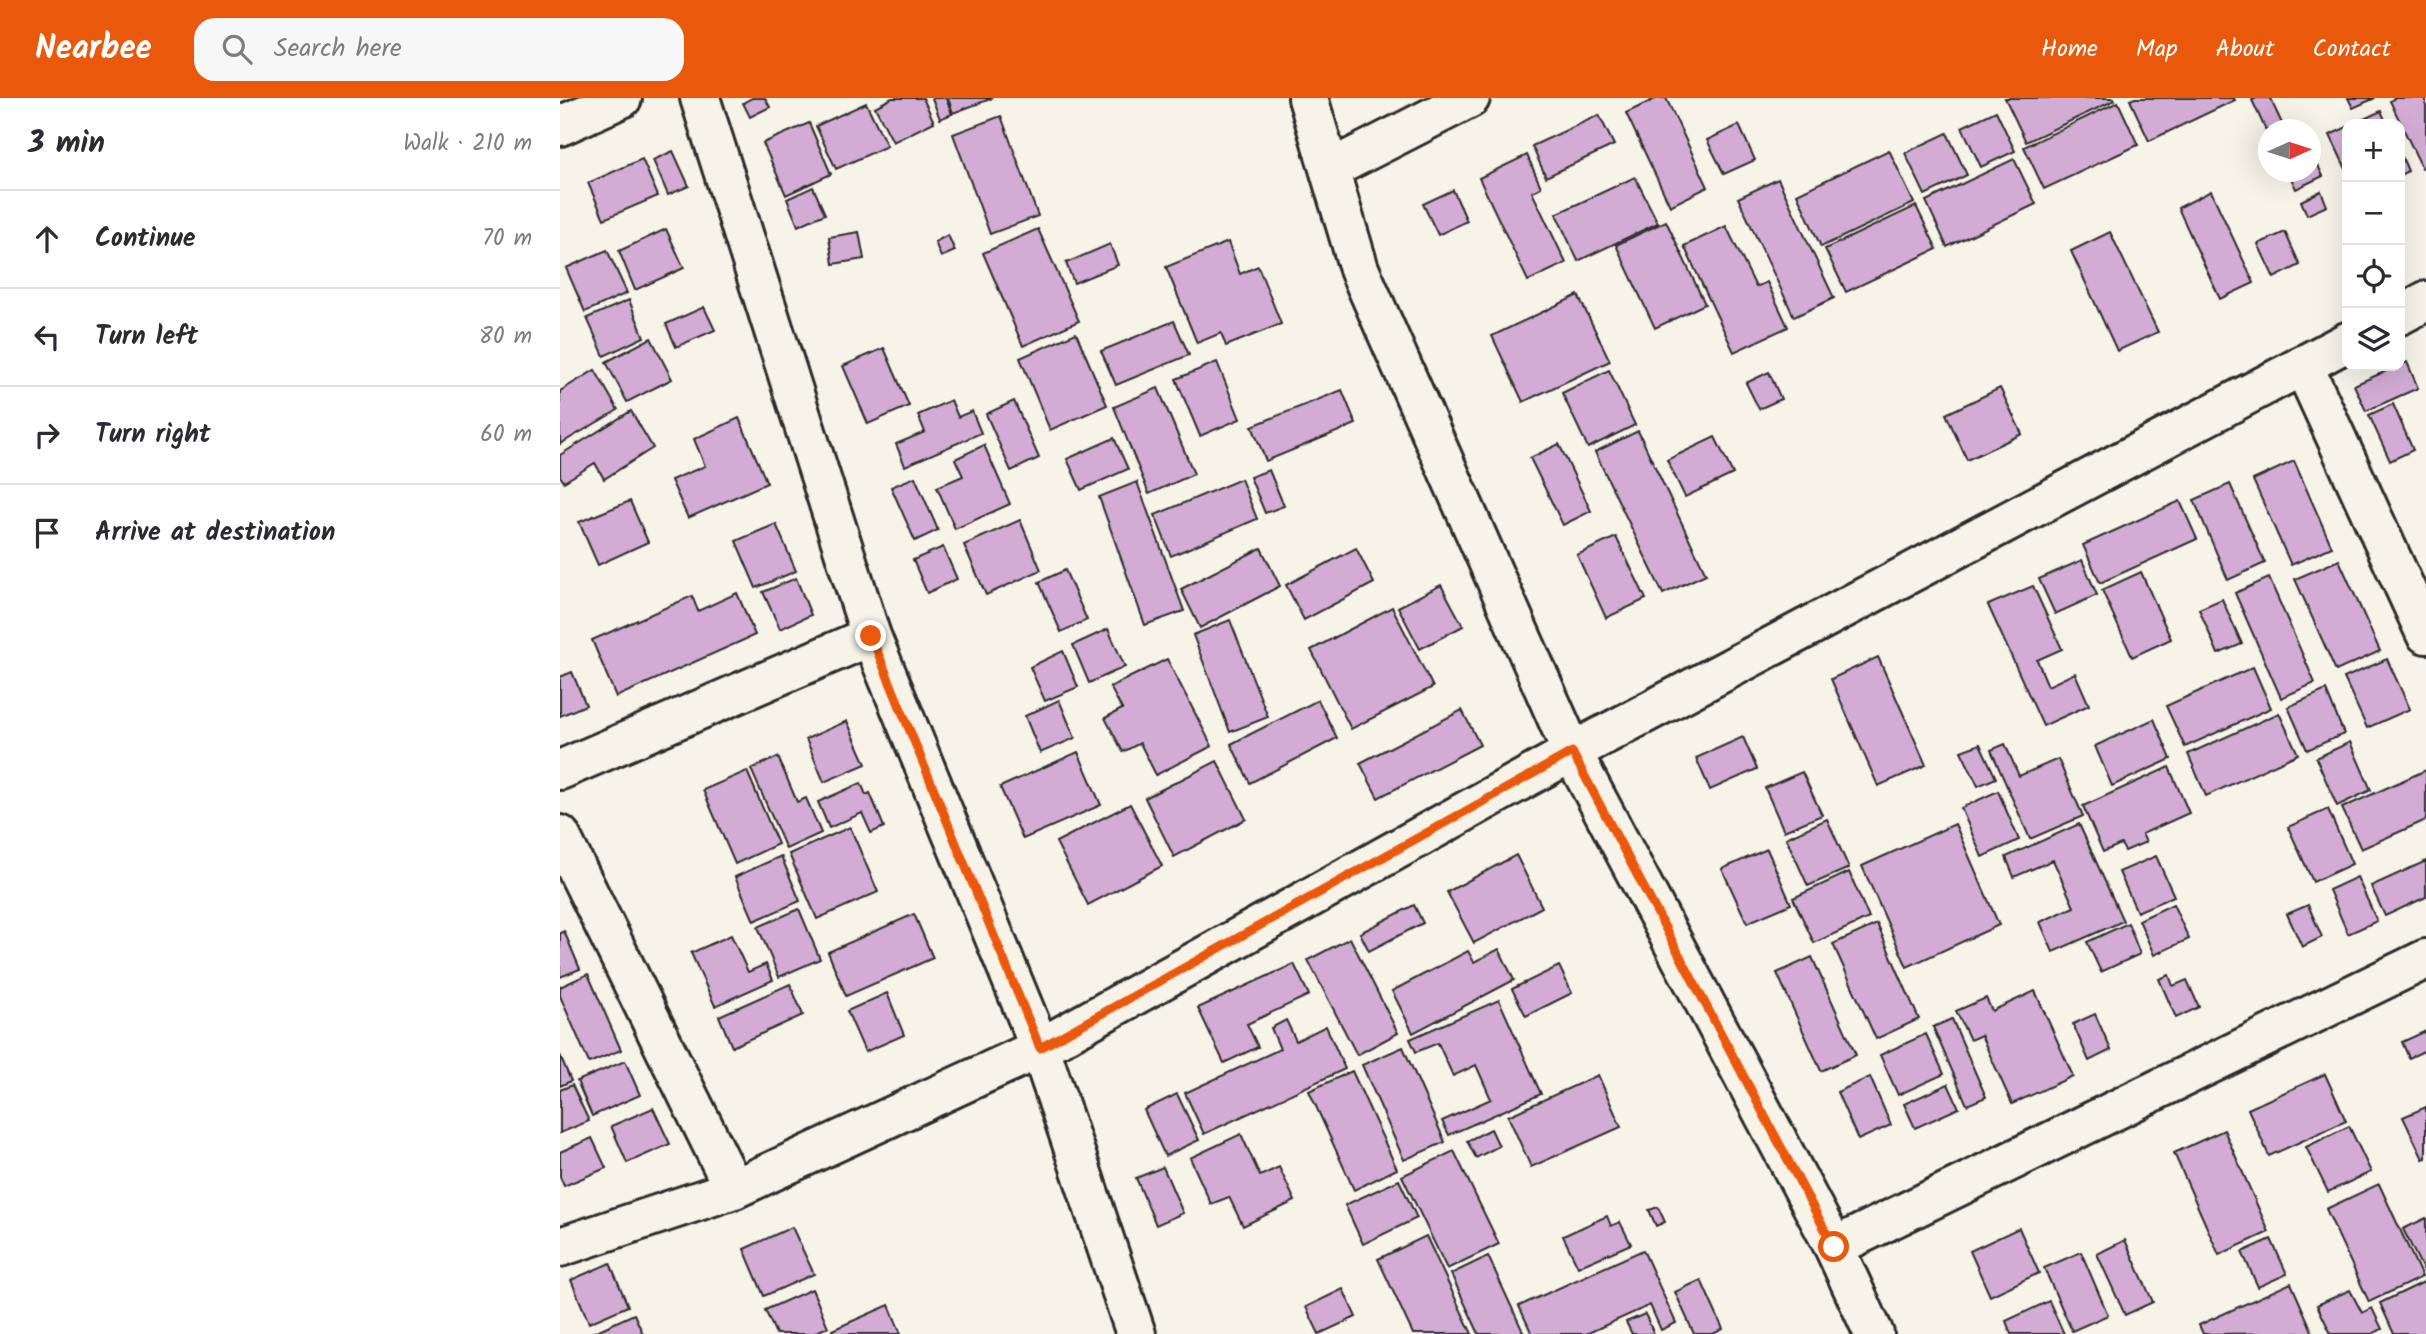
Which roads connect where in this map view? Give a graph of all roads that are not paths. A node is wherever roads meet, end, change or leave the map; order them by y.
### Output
1 (622, 98) edge
2 (700, 98) edge
3 (1308, 98) edge
4 (1470, 98) edge
5 (560, 126) edge
6 (1331, 169) junction
7 (2426, 301) edge
8 (2405, 312) edge
9 (2342, 345) edge
10 (2304, 365) junction
11 (2426, 634) edge
12 (871, 636) junction
13 (1572, 752) junction
14 (560, 771) edge
15 (560, 835) edge
16 (2426, 960) edge
17 (1040, 1048) junction
18 (734, 1189) junction
19 (560, 1247) edge
20 (1834, 1247) junction
21 (1136, 1334) edge
22 (1874, 1334) edge

1 - 5 street
2 - 12 street
3 - 6 street
4 - 6 street
6 - 13 street
7 - 8 street
9 - 10 street
10 - 11 street
10 - 13 street
12 - 14 street
12 - 17 street
13 - 17 street
13 - 20 street
15 - 18 street
16 - 20 street
17 - 18 street
17 - 21 street
18 - 19 street
20 - 22 street

